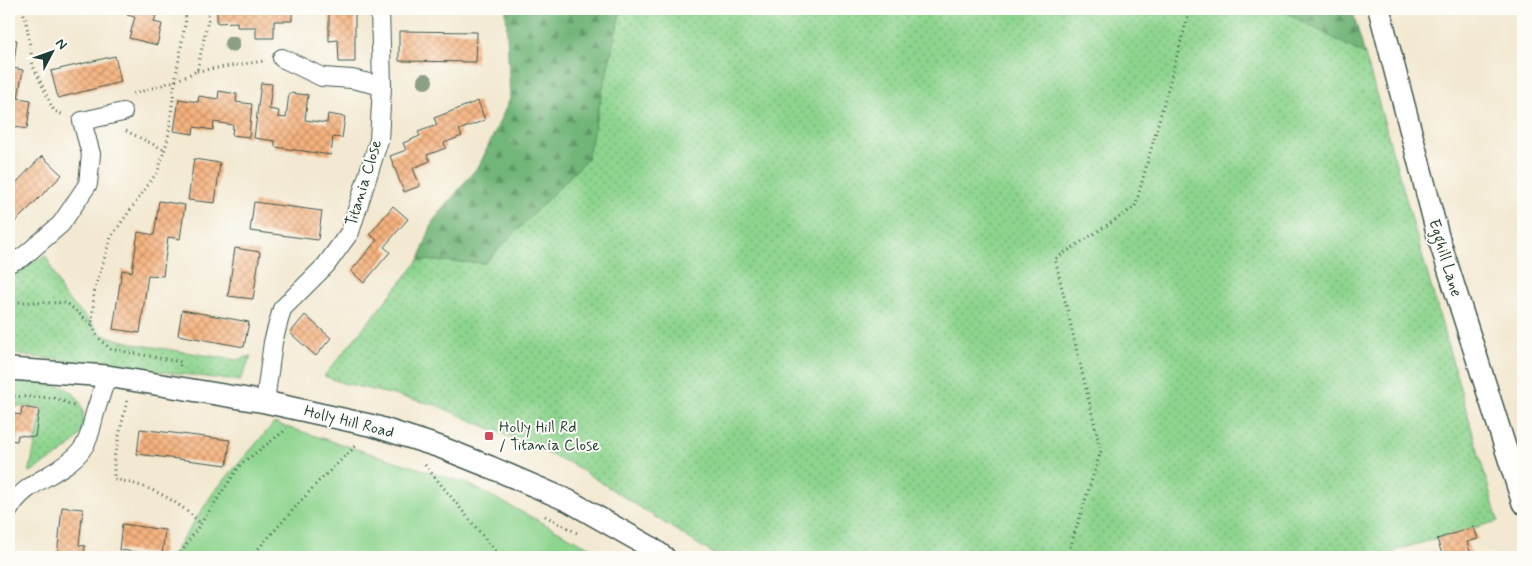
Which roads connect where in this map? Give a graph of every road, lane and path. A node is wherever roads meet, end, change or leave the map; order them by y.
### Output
1 (22, 9) edge
2 (184, 9) edge
3 (208, 9) edge
4 (380, 9) edge
5 (1190, 9) edge
6 (1379, 9) edge
7 (282, 58) joint
8 (197, 71) junction
9 (174, 81) junction
10 (382, 86) junction
11 (123, 112) junction
12 (82, 121) junction
13 (165, 150) junction
14 (9, 263) edge
15 (9, 300) edge
16 (92, 325) junction
17 (9, 369) edge
18 (107, 376) junction
19 (131, 380) junction
20 (178, 388) junction
21 (9, 396) edge
22 (265, 402) junction
23 (310, 412) junction
24 (94, 415) junction
25 (351, 439) dead end
26 (422, 461) dead end
27 (1523, 503) edge
28 (9, 510) edge
29 (201, 524) junction
30 (178, 557) edge
31 (253, 557) edge
32 (500, 557) edge
33 (664, 557) edge
34 (1067, 557) edge

1 - 12 path
2 - 9 path
3 - 8 path
4 - 10 street, Titania Close
5 - 34 path
6 - 27 street, Egghill Lane
7 - 8 path
7 - 10 street
8 - 9 path
9 - 11 path
9 - 13 path
10 - 22 street, Titania Close
11 - 12 street
11 - 13 path
12 - 14 street
13 - 16 path
15 - 16 path
16 - 20 path
17 - 18 street, Holly Hill Road
18 - 19 street, Holly Hill Road
18 - 24 street
19 - 20 street, Holly Hill Road
19 - 29 path
20 - 22 street, Holly Hill Road
21 - 24 path
22 - 23 street, Holly Hill Road
23 - 29 path
23 - 33 street, Holly Hill Road
24 - 28 street
25 - 31 path
26 - 32 path
29 - 30 path

